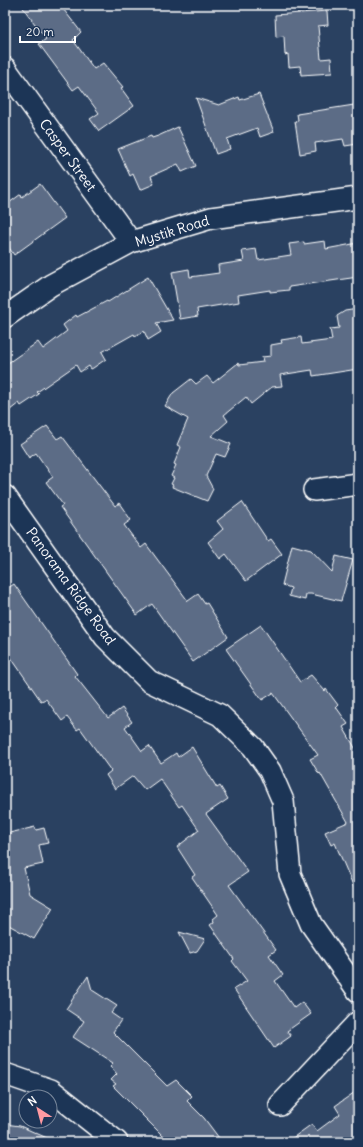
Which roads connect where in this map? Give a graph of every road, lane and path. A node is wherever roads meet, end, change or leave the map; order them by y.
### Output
1 (5, 68) edge
2 (358, 198) edge
3 (131, 242) junction
4 (5, 317) edge
5 (358, 484) edge
6 (314, 490) dead end
7 (5, 496) edge
8 (358, 991) edge
9 (358, 1022) edge
10 (5, 1074) edge
11 (280, 1105) dead end
12 (117, 1142) edge

1 - 3 street, Casper Street
2 - 3 street, Mystik Road
3 - 4 street, Mystik Road
5 - 6 street
7 - 8 street, Panorama Ridge Road
9 - 11 street
10 - 12 street

